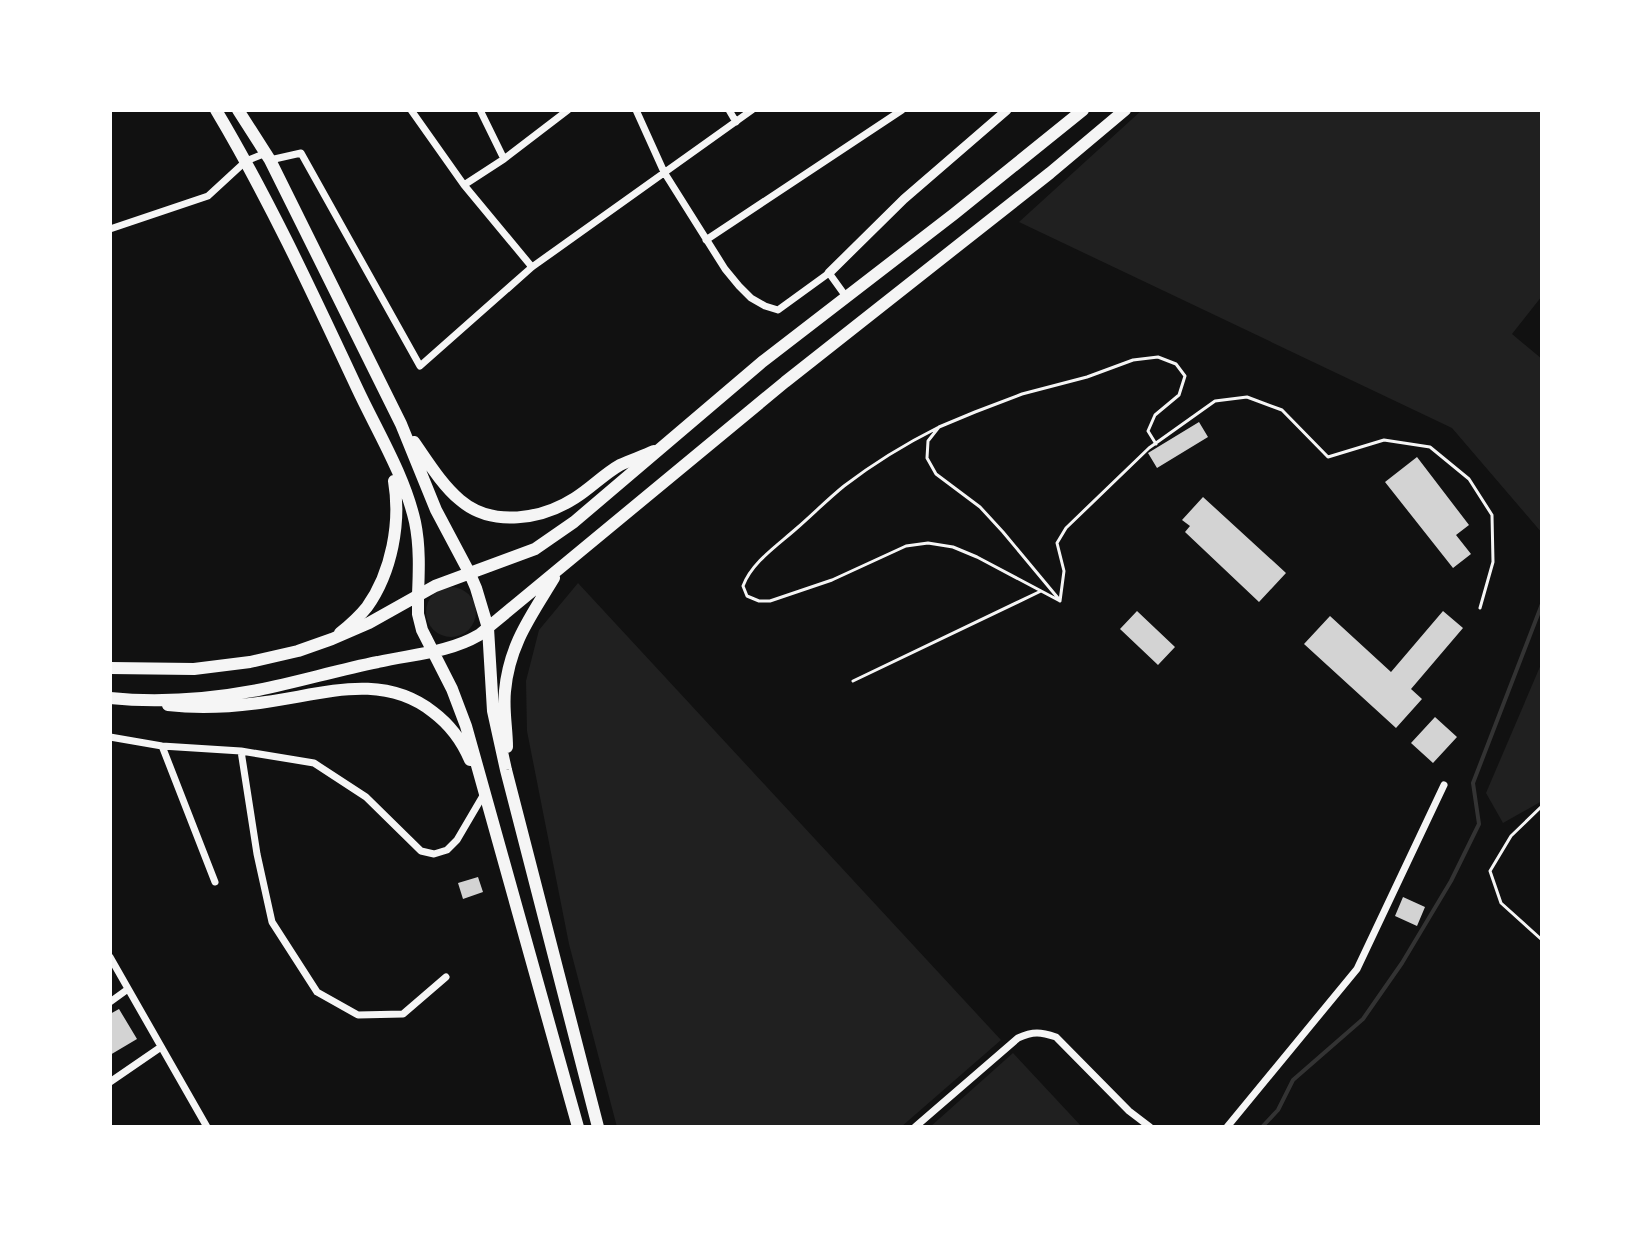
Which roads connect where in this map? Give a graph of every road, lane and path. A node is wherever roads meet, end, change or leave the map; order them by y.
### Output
1 (216, 110) edge
2 (238, 110) edge
3 (411, 110) edge
4 (480, 110) edge
5 (568, 110) edge
6 (636, 110) edge
7 (729, 110) edge
8 (752, 110) edge
9 (902, 110) edge
10 (1007, 110) edge
11 (1083, 110) edge
12 (1125, 110) edge
13 (736, 122) junction
14 (268, 156) junction
15 (504, 159) junction
16 (246, 161) junction
17 (664, 172) junction
18 (464, 185) junction
19 (110, 229) edge
20 (706, 240) junction
21 (532, 267) junction
22 (829, 273) junction
23 (847, 298) junction
24 (401, 424) junction
25 (939, 427) junction
26 (380, 432) junction
27 (1156, 444) junction
28 (660, 449) junction
29 (561, 566) junction
30 (470, 574) junction
31 (1041, 591) junction
32 (418, 595) junction
33 (1060, 601) junction
34 (1480, 608) dead end
35 (488, 628) junction
36 (332, 639) junction
37 (433, 652) junction
38 (110, 668) edge
39 (853, 681) dead end
40 (110, 698) edge
41 (139, 700) junction
42 (110, 737) edge
43 (162, 746) junction
44 (241, 751) junction
45 (506, 770) junction
46 (1444, 785) dead end
47 (486, 792) junction
48 (1542, 806) edge
49 (215, 882) dead end
50 (1542, 940) edge
51 (110, 957) edge
52 (446, 977) dead end
53 (128, 989) junction
54 (110, 1002) edge
55 (161, 1047) junction
56 (110, 1082) edge
57 (207, 1127) edge
58 (578, 1127) edge
59 (598, 1127) edge
60 (915, 1127) edge
61 (1150, 1127) edge
62 (1227, 1127) edge

1 - 16 main road
2 - 14 main road
3 - 18 street
4 - 15 street
5 - 15 street
6 - 17 street
7 - 13 street
8 - 13 street
9 - 20 street
10 - 22 street
11 - 23 main road
12 - 29 main road
13 - 17 street
14 - 16 street
14 - 21 street
14 - 24 main road
15 - 18 street
16 - 19 street
16 - 26 main road
17 - 20 street
17 - 21 street
18 - 21 street
20 - 22 street
22 - 23 street
23 - 28 main road
24 - 28 main road
24 - 30 main road
25 - 27 path
25 - 31 path
25 - 33 path
26 - 32 main road
26 - 36 main road
27 - 33 path
27 - 34 path
28 - 30 main road
29 - 35 main road
29 - 45 main road
30 - 32 main road
30 - 35 main road
31 - 33 path
31 - 39 path
32 - 36 main road
32 - 37 main road
35 - 37 main road
35 - 45 main road
36 - 38 main road
37 - 41 main road
37 - 47 main road
40 - 41 main road
41 - 47 main road
42 - 43 street
43 - 44 street
43 - 49 street
44 - 47 street
44 - 52 street
45 - 59 main road
46 - 62 street
47 - 58 main road
48 - 50 path
51 - 53 street
53 - 54 street
53 - 55 street
55 - 56 street
55 - 57 street
60 - 61 street

